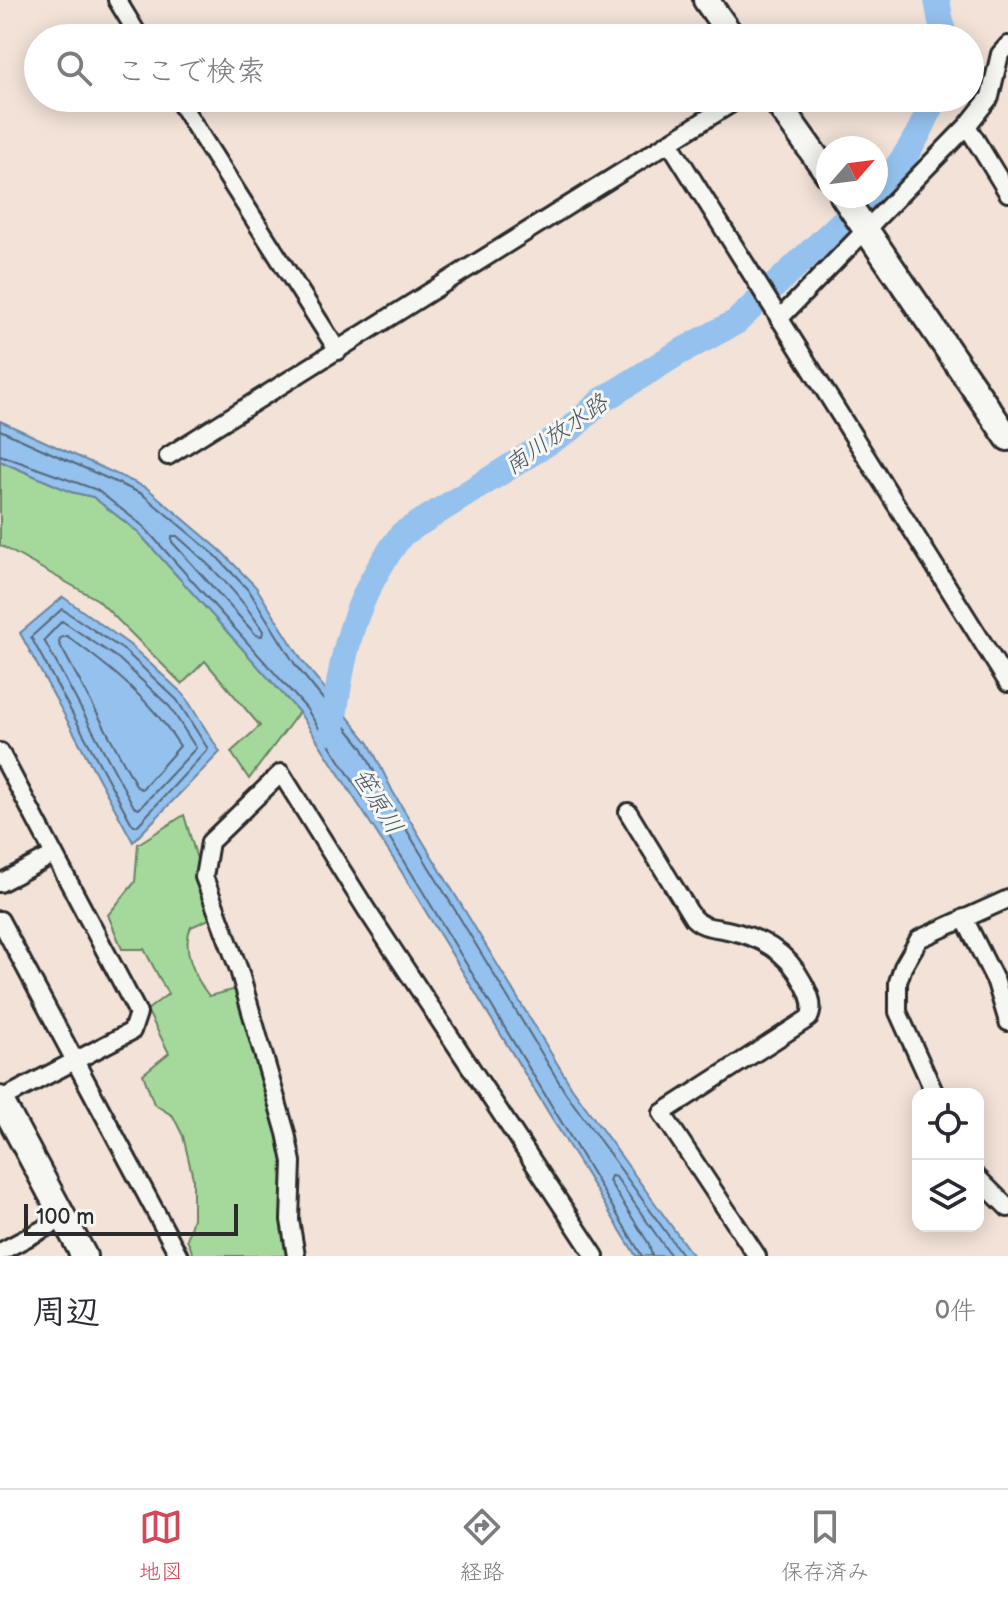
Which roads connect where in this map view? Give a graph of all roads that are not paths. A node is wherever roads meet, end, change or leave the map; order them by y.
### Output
1 (117, 0) edge
2 (706, 0) edge
3 (132, 24) edge
4 (723, 24) edge
5 (1008, 45) edge
6 (984, 105) edge
7 (186, 112) edge
8 (717, 112) edge
9 (784, 112) edge
10 (978, 112) edge
11 (967, 126) junction
12 (669, 142) junction
13 (816, 157) edge
14 (1008, 193) edge
15 (851, 208) edge
16 (865, 229) junction
17 (779, 319) junction
18 (338, 351) junction
19 (1005, 426) edge
20 (168, 456) dead end
21 (1008, 683) edge
22 (0, 752) edge
23 (628, 812) dead end
24 (53, 855) junction
25 (0, 883) edge
26 (1008, 899) edge
27 (964, 918) junction
28 (0, 920) edge
29 (1008, 1022) edge
30 (74, 1062) junction
31 (932, 1088) edge
32 (0, 1100) edge
33 (984, 1184) edge
34 (1008, 1208) edge
35 (64, 1218) junction
36 (20, 1250) edge
37 (0, 1252) edge
38 (84, 1256) edge
39 (179, 1256) edge
40 (296, 1256) edge
41 (595, 1256) edge
42 (757, 1256) edge

1 - 3 street
2 - 4 street
5 - 6 street
7 - 18 street
8 - 12 street
9 - 13 street
10 - 11 street
11 - 14 street
11 - 16 street
12 - 17 street
12 - 18 street
15 - 16 street
16 - 17 street
16 - 19 street
17 - 21 street
18 - 20 street
22 - 24 street
23 - 42 street
24 - 25 street
24 - 30 street
26 - 27 street
27 - 29 street
27 - 31 street
28 - 30 street
30 - 32 street
30 - 39 street
32 - 35 street
33 - 34 street
35 - 36 street
35 - 38 street
36 - 37 street
40 - 41 street

